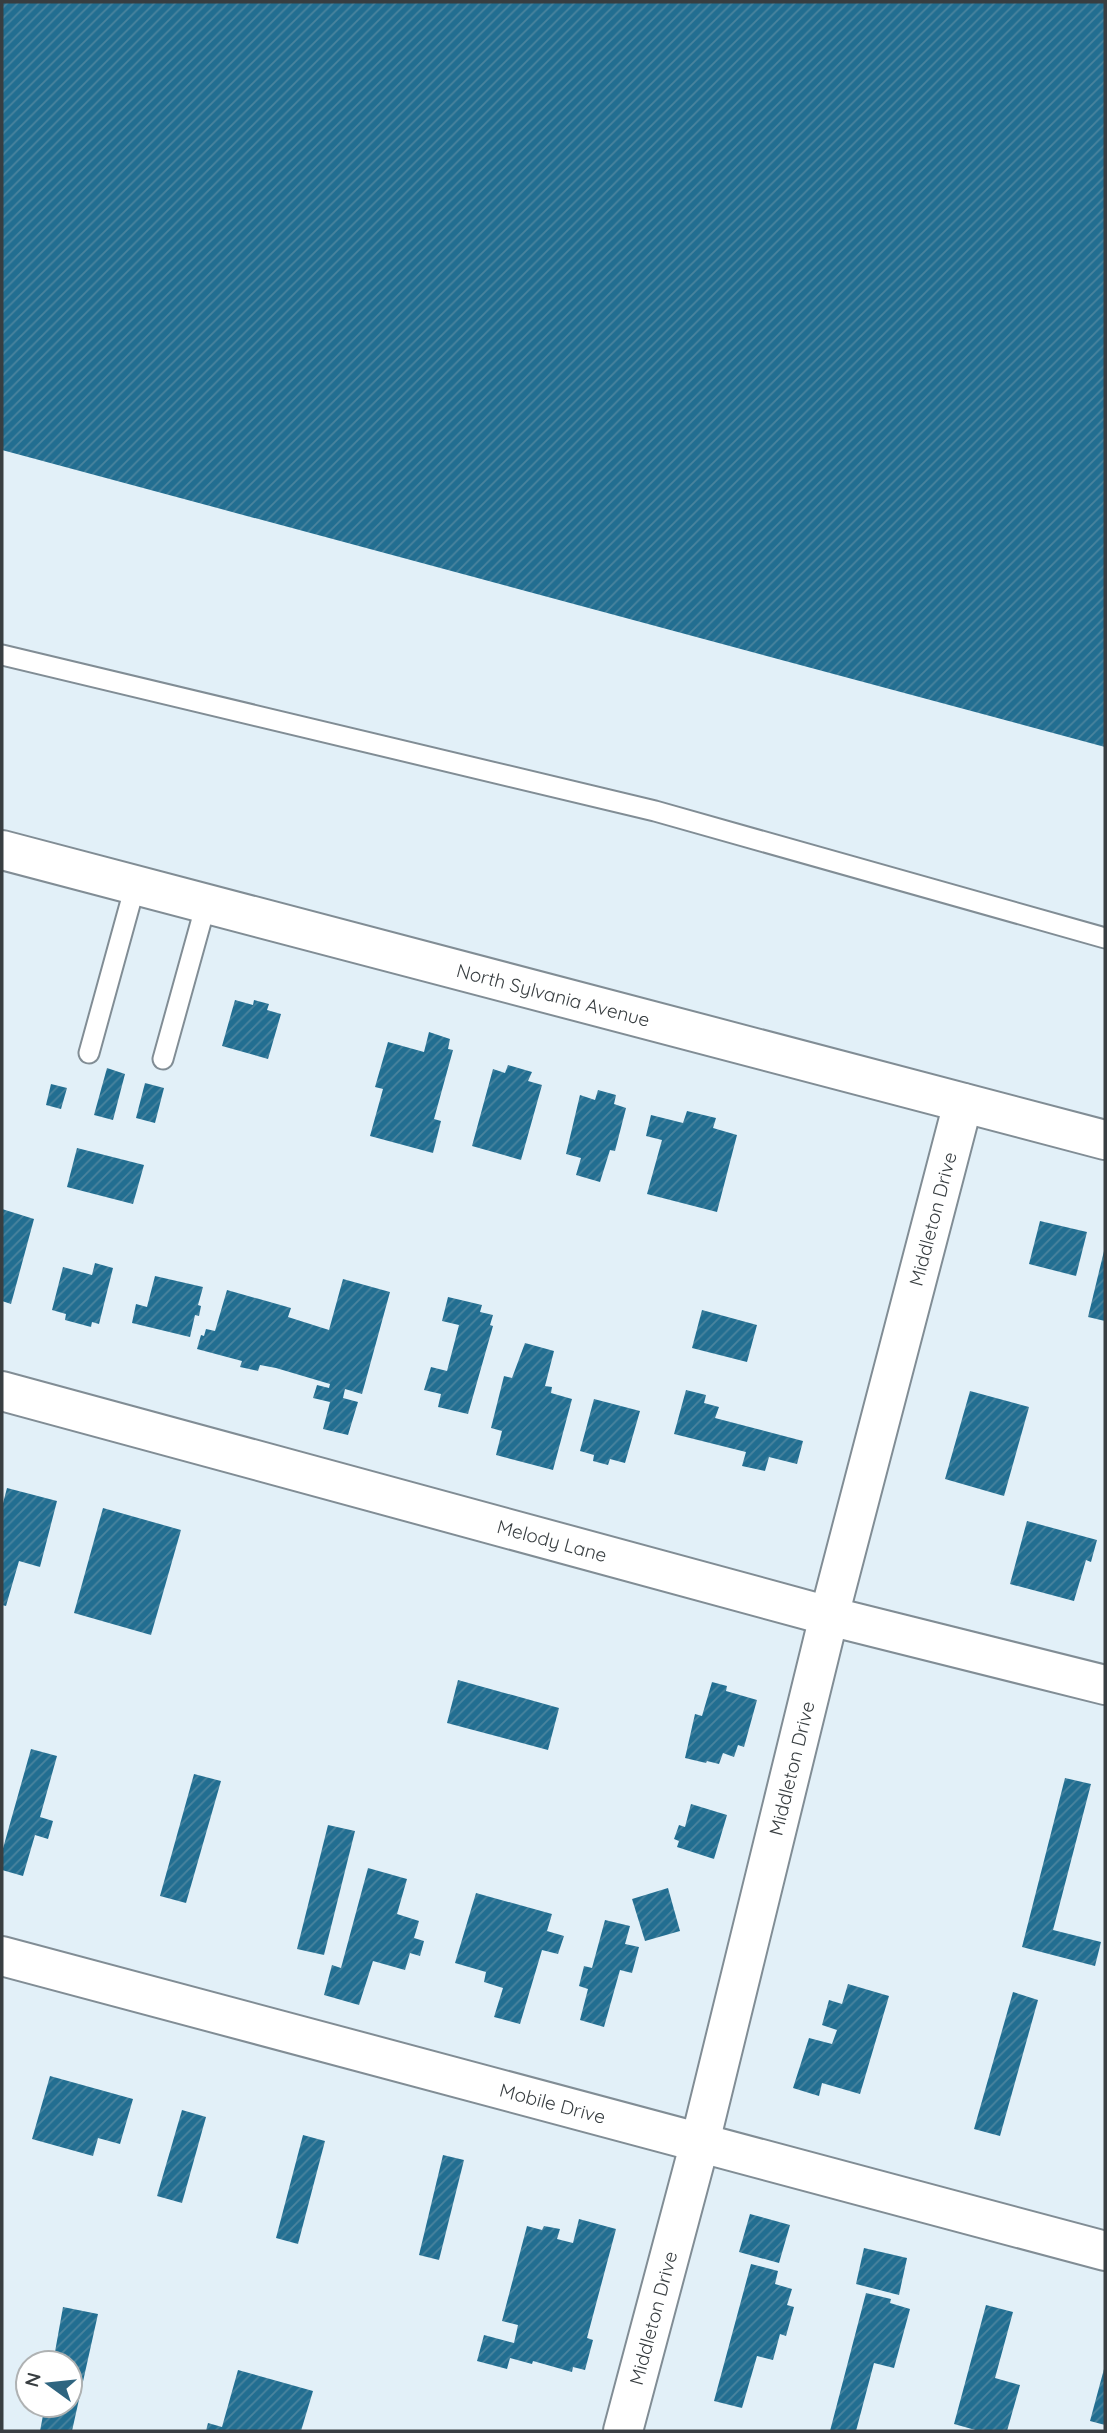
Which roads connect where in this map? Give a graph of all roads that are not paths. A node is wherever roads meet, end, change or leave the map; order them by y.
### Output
1 (2, 655) edge
2 (2, 850) edge
3 (135, 886) junction
4 (206, 904) junction
5 (1105, 938) edge
6 (89, 1053) dead end
7 (163, 1059) dead end
8 (962, 1103) junction
9 (1105, 1140) edge
10 (2, 1391) edge
11 (829, 1616) junction
12 (1105, 1685) edge
13 (2, 1956) edge
14 (700, 2142) junction
15 (1105, 2251) edge
16 (623, 2431) edge

1 - 5 lane
2 - 3 street, North Sylvania Avenue
3 - 4 street, North Sylvania Avenue
3 - 6 lane
4 - 7 lane
4 - 8 street, North Sylvania Avenue
8 - 9 street, North Sylvania Avenue
8 - 11 street, Middleton Drive
10 - 11 street, Melody Lane
11 - 12 street, Melody Lane
11 - 14 street, Middleton Drive
13 - 14 street, Mobile Drive
14 - 15 street, Mobile Drive
14 - 16 street, Middleton Drive

